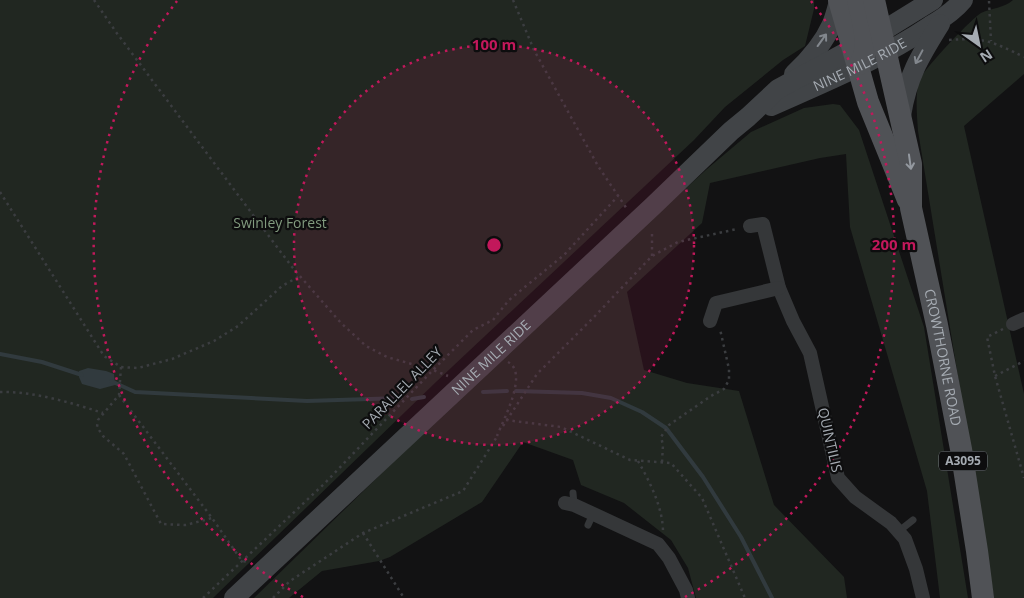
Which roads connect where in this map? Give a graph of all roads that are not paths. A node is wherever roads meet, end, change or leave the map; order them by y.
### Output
1 (845, 0) edge
2 (874, 0) edge
3 (933, 0) edge
4 (963, 0) edge
5 (946, 16) junction
6 (869, 50) junction
7 (778, 89) junction
8 (748, 117) junction
9 (901, 117) junction
10 (911, 208) junction
11 (750, 226) road end
12 (779, 288) junction
13 (710, 322) road end
14 (571, 500) dead end
15 (912, 520) dead end
16 (899, 531) junction
17 (234, 598) edge
18 (688, 598) edge
19 (923, 598) edge
20 (983, 598) edge

1 - 6 main road, A3095
7 -> 1 main road
2 - 6 main road, A3095
3 - 6 main road, NINE MILE RIDE
4 - 5 main road, NINE MILE RIDE
5 - 6 main road, NINE MILE RIDE
5 -> 9 main road
6 - 7 main road, NINE MILE RIDE
6 - 8 main road, NINE MILE RIDE
6 - 9 main road, CROWTHORNE ROAD / A3095
6 - 10 main road, CROWTHORNE ROAD / A3095
7 - 8 main road, NINE MILE RIDE
8 - 17 main road, NINE MILE RIDE
9 -> 10 main road, CROWTHORNE ROAD / A3095
10 - 20 main road, CROWTHORNE ROAD / A3095
11 - 12 street, QUINTILIS
12 - 13 street
12 - 16 street, QUINTILIS
14 - 18 street
15 - 16 lane
16 - 19 street, QUINTILIS

